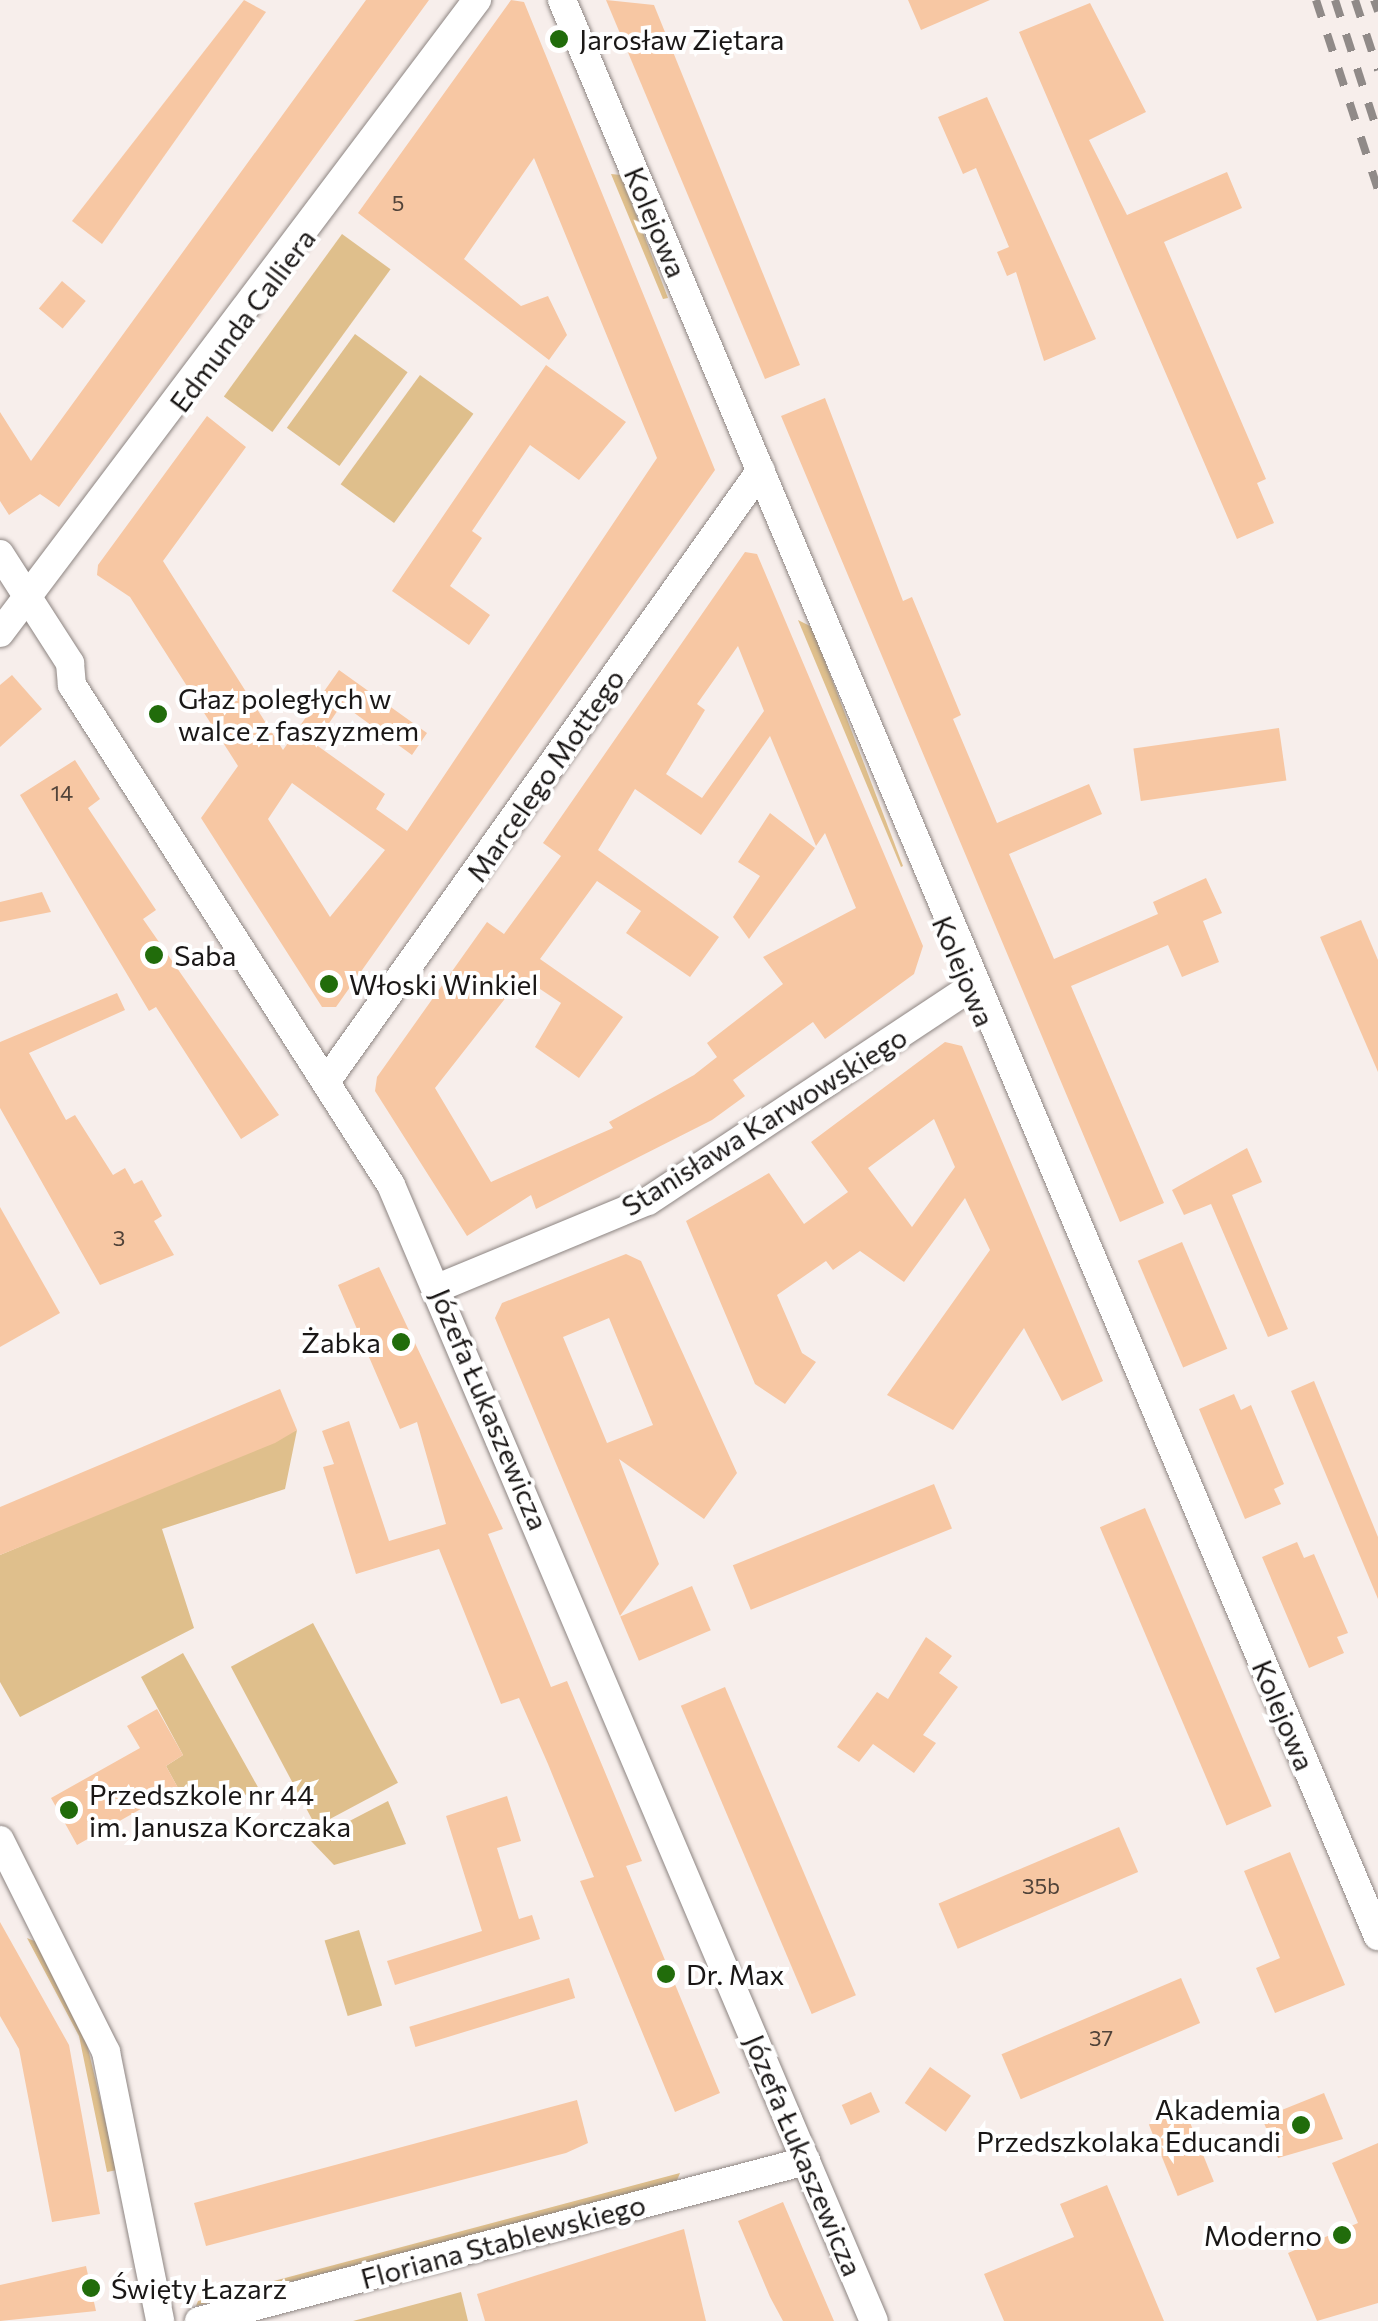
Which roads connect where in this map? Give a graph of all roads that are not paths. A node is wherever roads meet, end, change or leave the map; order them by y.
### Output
1 (476, 0) edge
2 (562, 0) edge
3 (761, 470) junction
4 (0, 554) edge
5 (30, 600) junction
6 (0, 633) edge
7 (971, 987) junction
8 (328, 1079) junction
9 (440, 1287) junction
10 (0, 1840) edge
11 (1378, 1936) edge
12 (806, 2161) junction
13 (160, 2321) edge
14 (199, 2321) edge
15 (874, 2321) edge

1 - 5 street, Edmunda Calliera
2 - 3 street, Kolejowa
3 - 7 street, Kolejowa
3 - 8 street, Marcelego Mottego
4 - 5 street, Józefa Łukaszewicza
5 - 6 street, Edmunda Calliera
5 - 8 street, Józefa Łukaszewicza
7 - 9 street, Stanisława Karwowskiego
7 - 11 street, Kolejowa
8 - 9 street, Józefa Łukaszewicza
9 - 12 street, Józefa Łukaszewicza
10 - 13 street
12 - 14 street, Floriana Stablewskiego
12 - 15 street, Józefa Łukaszewicza

